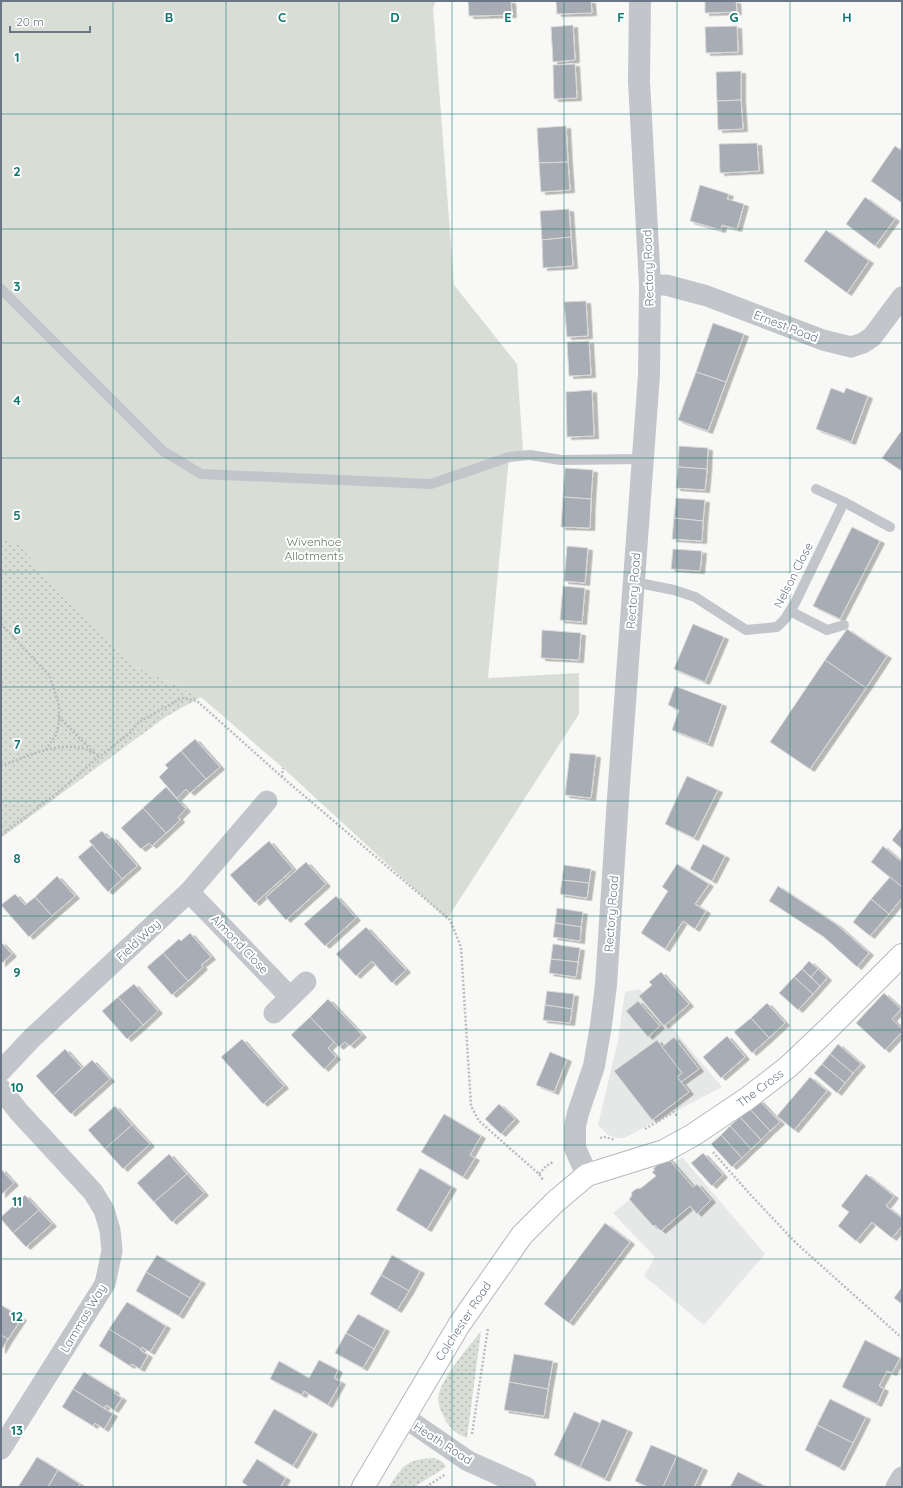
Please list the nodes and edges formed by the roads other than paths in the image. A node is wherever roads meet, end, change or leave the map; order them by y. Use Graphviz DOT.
graph roads {
  1 [pos="640,1"];
  2 [pos="650,285"];
  3 [pos="1,289"];
  4 [pos="902,297"];
  5 [pos="642,459"];
  6 [pos="816,489"];
  7 [pos="844,502"];
  8 [pos="890,527"];
  9 [pos="634,582"];
  10 [pos="790,611"];
  11 [pos="844,625"];
  12 [pos="267,801"];
  13 [pos="189,892"];
  14 [pos="902,955"];
  15 [pos="306,982"];
  16 [pos="290,997"];
  17 [pos="274,1012"];
  18 [pos="1,1071"];
  19 [pos="1,1090"];
  20 [pos="587,1175"];
  21 [pos="404,1417"];
  22 [pos="1,1449"];
  23 [pos="902,1478"];
  24 [pos="363,1487"];
  25 [pos="526,1487"];
  26 [pos="896,1487"];
  1 -- 2 [label="street, Rectory Road"];
  2 -- 4 [label="street, Ernest Road"];
  2 -- 5 [label="street, Rectory Road"];
  3 -- 5 [label="lane"];
  5 -- 9 [label="street, Rectory Road"];
  6 -- 7 [label="lane"];
  7 -- 8 [label="lane"];
  7 -- 10 [label="lane, Nelson Close"];
  9 -- 10 [label="lane, Nelson Close"];
  9 -- 20 [label="street, Rectory Road"];
  10 -- 11 [label="lane"];
  12 -- 13 [label="street, Field Way"];
  13 -- 16 [label="street, Almond Close"];
  13 -- 18 [label="street, Field Way"];
  14 -- 20 [label="main road, The Cross"];
  15 -- 16 [label="street"];
  16 -- 17 [label="street"];
  19 -- 22 [label="street, Lammas Way"];
  20 -- 21 [label="main road, Colchester Road"];
  21 -- 24 [label="main road, Colchester Road"];
  21 -- 25 [label="street, Heath Road"];
  23 -- 26 [label="street"];
}
